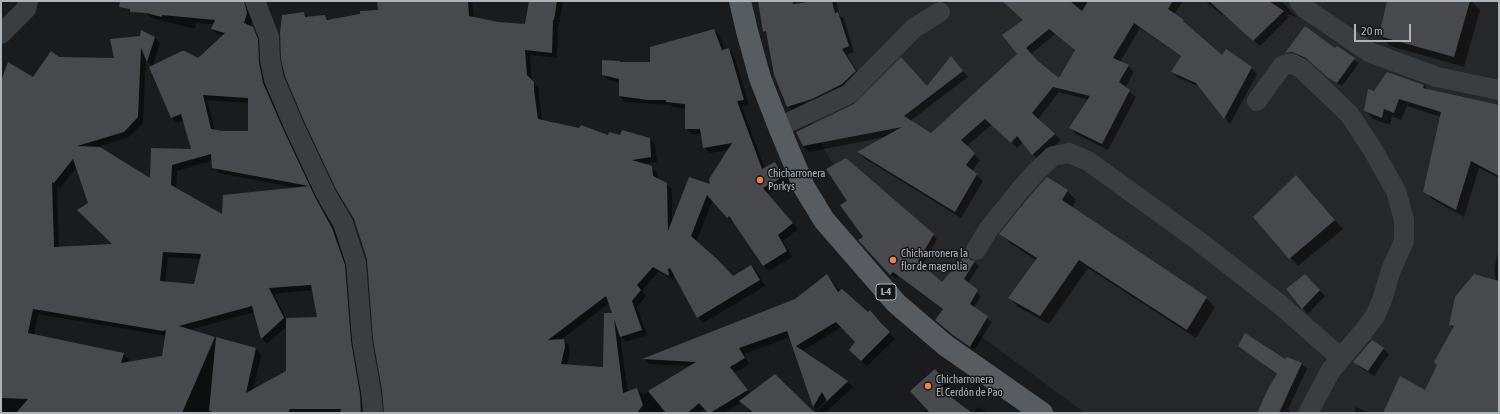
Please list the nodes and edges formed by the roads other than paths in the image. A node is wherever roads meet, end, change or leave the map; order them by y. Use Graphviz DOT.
graph roads {
  1 [pos="28,1"];
  2 [pos="254,1"];
  3 [pos="740,1"];
  4 [pos="1299,1"];
  5 [pos="940,12"];
  6 [pos="1,34"];
  7 [pos="1499,90"];
  8 [pos="1257,101"];
  9 [pos="779,127"];
  10 [pos="976,250"];
  11 [pos="1341,358"];
  12 [pos="373,413"];
  13 [pos="1042,413"];
  14 [pos="1308,413"];
  1 -- 6 [label="street"];
  2 -- 12 [label="street"];
  3 -- 9 [label="main road, L-4"];
  4 -- 7 [label="street"];
  5 -- 9 [label="street"];
  8 -- 11 [label="street"];
  9 -- 13 [label="main road, L-4"];
  10 -- 11 [label="street"];
  11 -- 14 [label="street"];
}
